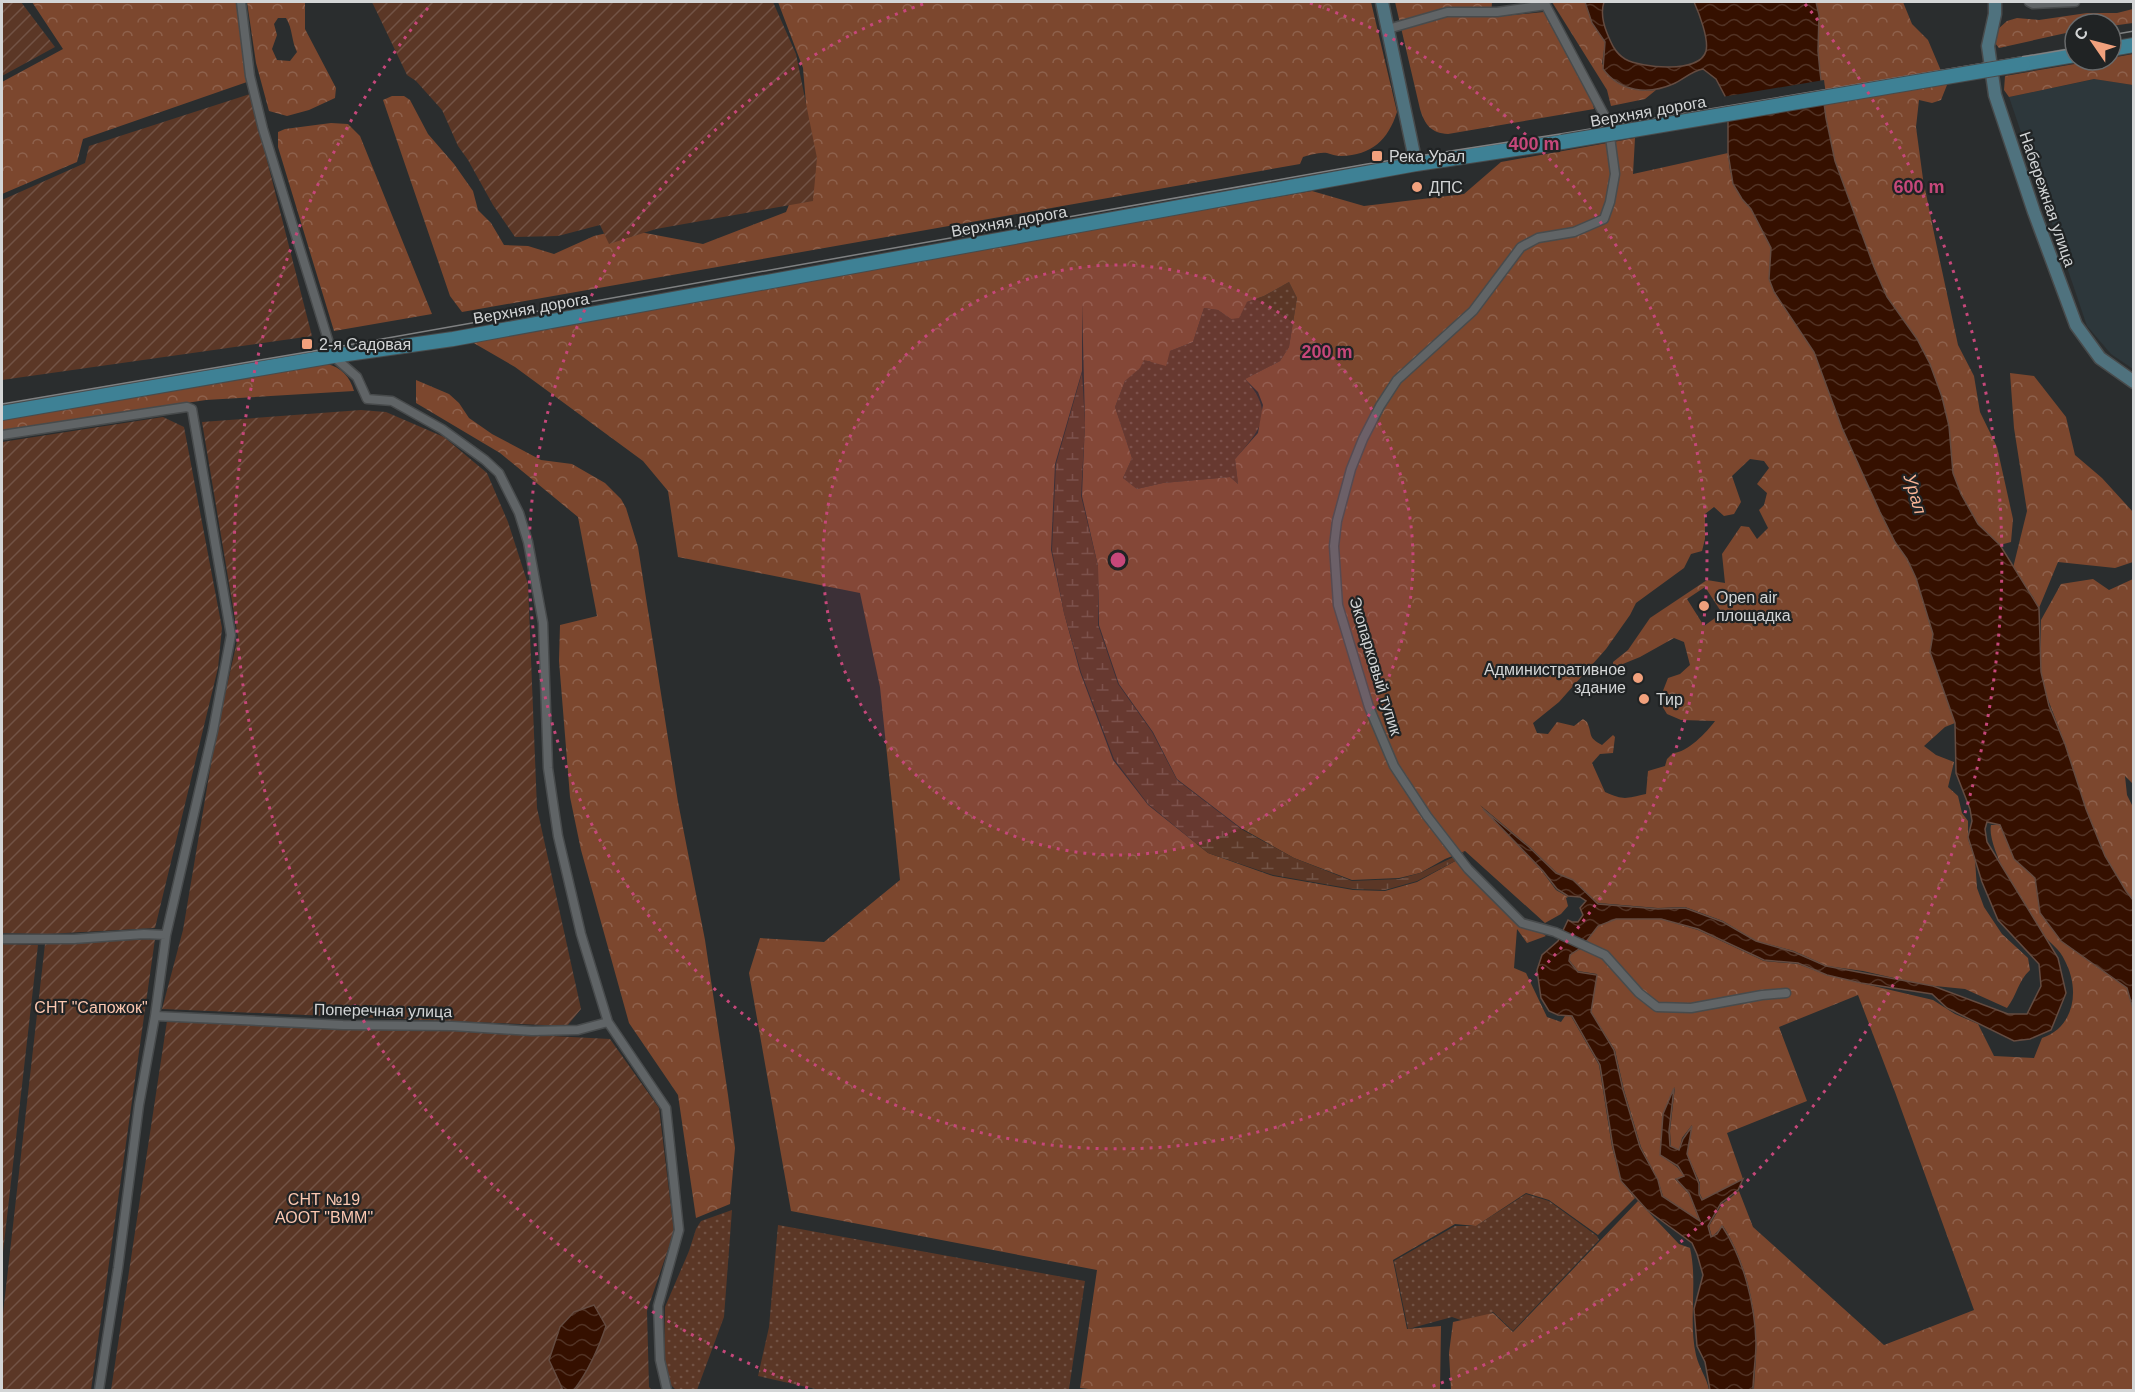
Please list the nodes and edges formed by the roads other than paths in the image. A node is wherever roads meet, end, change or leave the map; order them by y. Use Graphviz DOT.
graph roads {
  1 [pos="241,2"];
  2 [pos="1382,2"];
  3 [pos="1995,2"];
  4 [pos="2029,2"];
  5 [pos="2075,2"];
  6 [pos="1545,4"];
  7 [pos="1388,29"];
  8 [pos="2063,57"];
  9 [pos="1416,164"];
  10 [pos="333,356"];
  11 [pos="2133,382"];
  12 [pos="2,413"];
  13 [pos="2,435"];
  14 [pos="166,935"];
  15 [pos="2,939"];
  16 [pos="1786,993"];
  17 [pos="155,1016"];
  18 [pos="608,1022"];
  19 [pos="99,1390"];
  20 [pos="667,1390"];
  1 -- 10 [label="street"];
  2 -- 7 [label="main road"];
  3 -- 11 [label="main road, Набережная улица"];
  4 -- 5 [label="street"];
  6 -- 7 [label="street"];
  6 -- 16 [label="street, Экопарковый тупик"];
  7 -- 9 [label="main road"];
  8 -- 9 [label="main road, Верхняя дорога, bridge"];
  9 -- 10 [label="main road, Верхняя дорога"];
  10 -- 12 [label="main road, Верхняя дорога"];
  10 -- 18 [label="street"];
  13 -- 14 [label="street"];
  14 -- 15 [label="street"];
  14 -- 17 [label="street"];
  17 -- 18 [label="street, Поперечная улица"];
  17 -- 19 [label="street"];
  18 -- 20 [label="street"];
}
